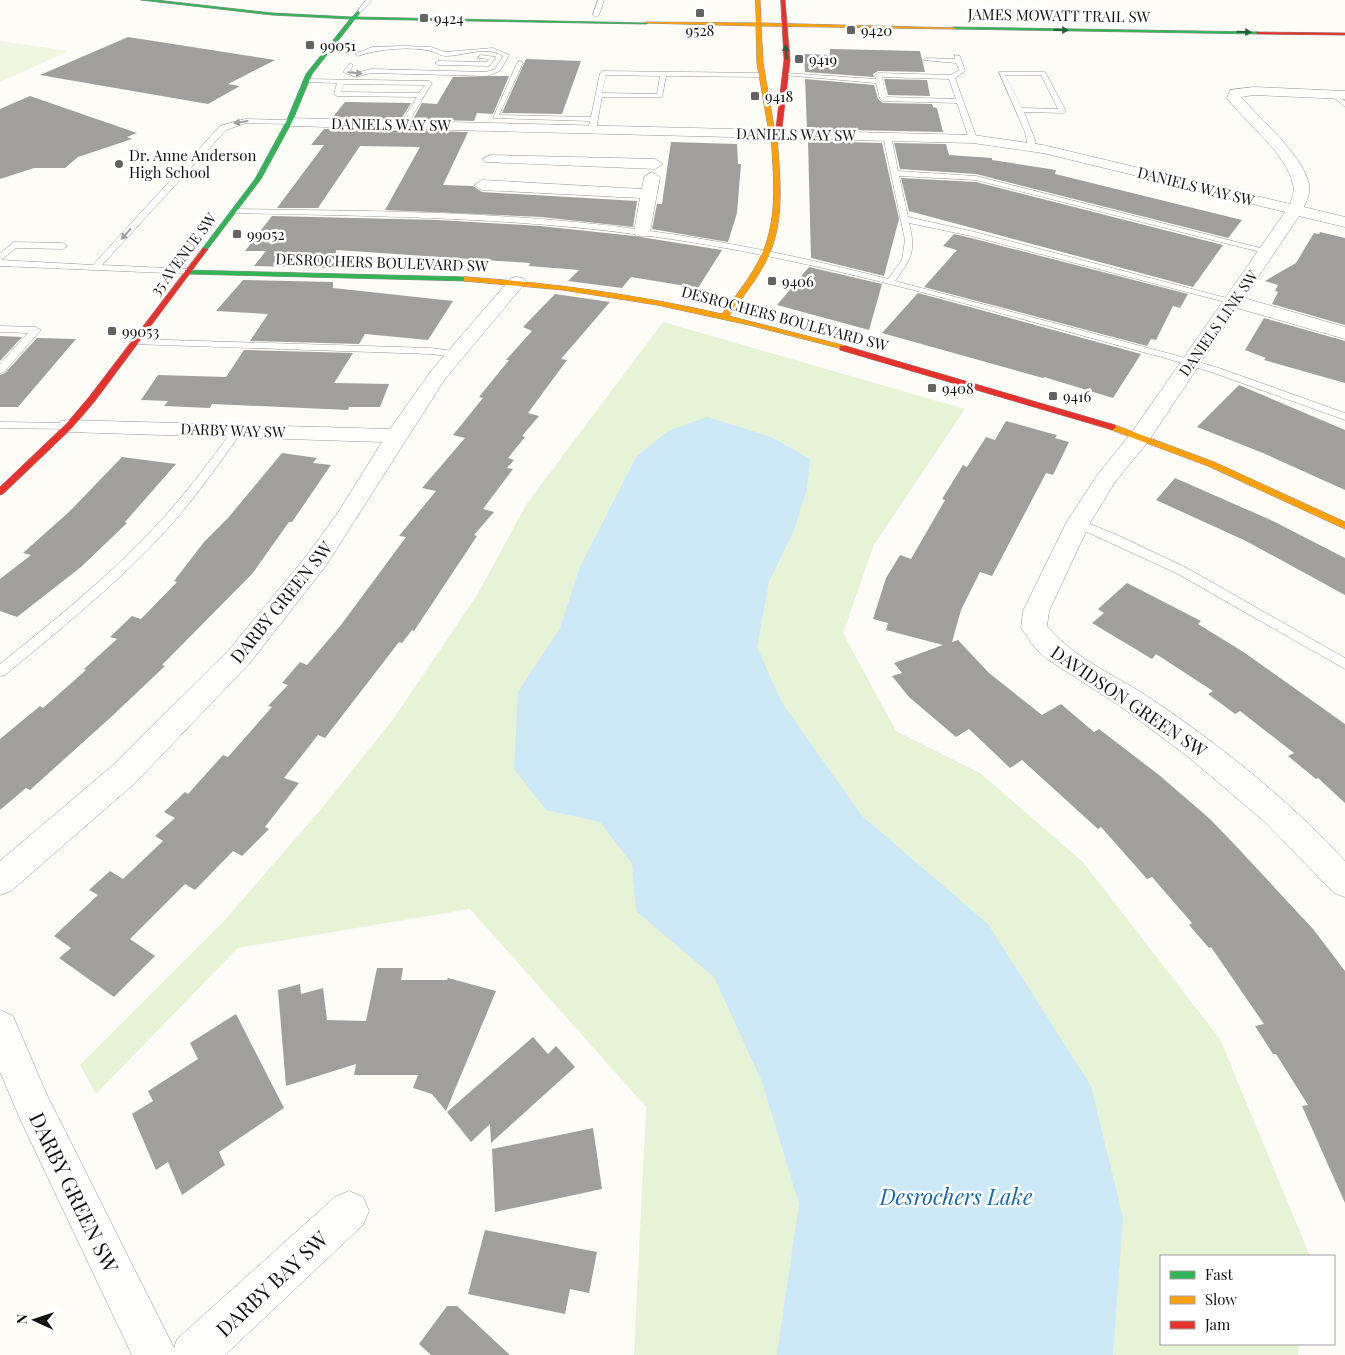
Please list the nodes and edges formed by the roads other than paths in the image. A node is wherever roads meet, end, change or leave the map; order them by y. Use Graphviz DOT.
graph roads {
  1 [pos="143,0"];
  2 [pos="200,0"];
  3 [pos="369,0"];
  4 [pos="601,0"];
  5 [pos="758,0"];
  6 [pos="783,0"];
  7 [pos="356,15"];
  8 [pos="596,15"];
  9 [pos="1227,20"];
  10 [pos="758,22"];
  11 [pos="784,22"];
  12 [pos="1301,22"];
  13 [pos="1345,23"];
  14 [pos="1345,33"];
  15 [pos="388,49"];
  16 [pos="358,54"];
  17 [pos="442,55"];
  18 [pos="388,56"];
  19 [pos="427,57"];
  20 [pos="926,60"];
  21 [pos="438,63"];
  22 [pos="520,63"];
  23 [pos="350,65"];
  24 [pos="434,72"];
  25 [pos="663,74"];
  26 [pos="762,74"];
  27 [pos="786,75"];
  28 [pos="952,76"];
  29 [pos="879,80"];
  30 [pos="305,81"];
  31 [pos="340,82"];
  32 [pos="429,83"];
  33 [pos="358,88"];
  34 [pos="380,88"];
  35 [pos="400,89"];
  36 [pos="422,95"];
  37 [pos="599,95"];
  38 [pos="1340,95"];
  39 [pos="960,101"];
  40 [pos="1345,105"];
  41 [pos="1018,110"];
  42 [pos="289,122"];
  43 [pos="594,124"];
  44 [pos="403,125"];
  45 [pos="661,131"];
  46 [pos="774,133"];
  47 [pos="887,136"];
  48 [pos="973,139"];
  49 [pos="1032,147"];
  50 [pos="490,159"];
  51 [pos="534,160"];
  52 [pos="589,162"];
  53 [pos="655,164"];
  54 [pos="895,173"];
  55 [pos="482,185"];
  56 [pos="524,187"];
  57 [pos="585,191"];
  58 [pos="649,194"];
  59 [pos="1295,210"];
  60 [pos="234,211"];
  61 [pos="904,219"];
  62 [pos="1345,222"];
  63 [pos="642,232"];
  64 [pos="63,246"];
  65 [pos="1268,251"];
  66 [pos="767,253"];
  67 [pos="0,258"];
  68 [pos="0,263"];
  69 [pos="97,266"];
  70 [pos="188,272"];
  71 [pos="517,282"];
  72 [pos="890,282"];
  73 [pos="1233,301"];
  74 [pos="725,316"];
  75 [pos="0,329"];
  76 [pos="1345,333"];
  77 [pos="135,342"];
  78 [pos="454,354"];
  79 [pos="1191,363"];
  80 [pos="0,370"];
  81 [pos="1345,418"];
  82 [pos="0,425"];
  83 [pos="69,426"];
  84 [pos="238,430"];
  85 [pos="397,436"];
  86 [pos="1140,436"];
  87 [pos="0,492"];
  88 [pos="1078,523"];
  89 [pos="1345,526"];
  90 [pos="1345,664"];
  91 [pos="0,671"];
  92 [pos="0,881"];
  93 [pos="1345,883"];
  94 [pos="0,1028"];
  95 [pos="349,1211"];
  96 [pos="155,1355"];
  97 [pos="193,1355"];
  1 -- 7 [label="street, JAMES MOWATT TRAIL SW"];
  2 -- 7 [label="street, JAMES MOWATT TRAIL SW"];
  3 -- 7 [label="lane"];
  4 -- 8 [label="lane"];
  5 -- 10 [label="street"];
  6 -- 11 [label="street"];
  7 -- 8 [label="street, JAMES MOWATT TRAIL SW"];
  7 -- 10 [label="street, JAMES MOWATT TRAIL SW"];
  7 -- 30 [label="street, 35 AVENUE SW"];
  8 -- 10 [label="street, JAMES MOWATT TRAIL SW"];
  9 -- 11 [label="street, JAMES MOWATT TRAIL SW"];
  10 -- 11 [label="street, JAMES MOWATT TRAIL SW"];
  10 -- 26 [label="street"];
  11 -- 14 [label="street, JAMES MOWATT TRAIL SW, one-way"];
  27 -- 11 [label="street, one-way"];
  12 -- 13 [label="street"];
  15 -- 16 [label="lane"];
  15 -- 17 [label="lane"];
  15 -- 18 [label="lane"];
  17 -- 19 [label="lane"];
  17 -- 21 [label="lane"];
  17 -- 21 [label="lane"];
  17 -- 24 [label="lane"];
  20 -- 28 [label="lane"];
  21 -- 24 [label="lane"];
  22 -- 43 [label="lane"];
  23 -- 24 [label="lane, one-way"];
  24 -- 32 [label="lane"];
  25 -- 26 [label="lane"];
  25 -- 37 [label="lane"];
  25 -- 37 [label="lane"];
  26 -- 46 [label="street"];
  27 -- 29 [label="lane"];
  27 -- 46 [label="street"];
  28 -- 29 [label="lane"];
  28 -- 39 [label="lane"];
  29 -- 39 [label="lane"];
  30 -- 31 [label="lane"];
  30 -- 42 [label="street, 35 AVENUE SW"];
  31 -- 33 [label="lane"];
  31 -- 33 [label="lane"];
  32 -- 35 [label="lane"];
  32 -- 36 [label="lane"];
  33 -- 34 [label="lane"];
  33 -- 34 [label="lane"];
  34 -- 35 [label="lane"];
  34 -- 35 [label="lane"];
  35 -- 36 [label="lane"];
  36 -- 44 [label="lane"];
  37 -- 43 [label="lane"];
  38 -- 40 [label="lane"];
  38 -- 59 [label="street"];
  39 -- 48 [label="lane"];
  41 -- 41 [label="lane"];
  41 -- 49 [label="lane"];
  42 -- 44 [label="street, DANIELS WAY SW"];
  42 -- 60 [label="street, 35 AVENUE SW"];
  42 -- 69 [label="lane, one-way"];
  43 -- 44 [label="street, DANIELS WAY SW"];
  43 -- 45 [label="street, DANIELS WAY SW"];
  43 -- 52 [label="street"];
  45 -- 46 [label="street, DANIELS WAY SW"];
  45 -- 53 [label="street"];
  46 -- 47 [label="street, DANIELS WAY SW"];
  46 -- 66 [label="street"];
  47 -- 48 [label="street, DANIELS WAY SW"];
  47 -- 54 [label="lane"];
  48 -- 49 [label="street, DANIELS WAY SW"];
  49 -- 59 [label="street, DANIELS WAY SW"];
  50 -- 51 [label="street"];
  51 -- 52 [label="street"];
  51 -- 56 [label="street"];
  52 -- 53 [label="street"];
  52 -- 57 [label="street"];
  53 -- 58 [label="street"];
  54 -- 61 [label="lane"];
  54 -- 65 [label="lane"];
  55 -- 56 [label="street"];
  56 -- 57 [label="street"];
  57 -- 58 [label="street"];
  58 -- 63 [label="street"];
  59 -- 62 [label="street, DANIELS WAY SW"];
  59 -- 65 [label="street, DANIELS LINK SW"];
  60 -- 63 [label="lane"];
  60 -- 70 [label="street, 35 AVENUE SW"];
  61 -- 72 [label="lane"];
  61 -- 73 [label="lane"];
  63 -- 66 [label="lane"];
  64 -- 67 [label="lane"];
  65 -- 73 [label="street, DANIELS LINK SW"];
  66 -- 72 [label="lane"];
  66 -- 74 [label="street"];
  68 -- 69 [label="lane"];
  69 -- 70 [label="lane"];
  70 -- 71 [label="street, DESROCHERS BOULEVARD SW"];
  70 -- 77 [label="street, 35 AVENUE SW"];
  71 -- 74 [label="street, DESROCHERS BOULEVARD SW"];
  71 -- 78 [label="street, DARBY GREEN SW"];
  72 -- 79 [label="lane"];
  73 -- 76 [label="street"];
  73 -- 79 [label="street, DANIELS LINK SW"];
  74 -- 86 [label="street, DESROCHERS BOULEVARD SW"];
  75 -- 80 [label="lane"];
  77 -- 78 [label="lane"];
  77 -- 83 [label="street, 35 AVENUE SW"];
  78 -- 85 [label="street, DARBY GREEN SW"];
  79 -- 81 [label="lane"];
  79 -- 86 [label="street, DANIELS LINK SW"];
  82 -- 83 [label="lane"];
  83 -- 84 [label="street, DARBY WAY SW"];
  83 -- 87 [label="street, 35 AVENUE SW"];
  84 -- 85 [label="street, DARBY WAY SW"];
  84 -- 91 [label="lane"];
  85 -- 92 [label="street, DARBY GREEN SW"];
  86 -- 88 [label="street, DAVIDSON GREEN SW"];
  86 -- 89 [label="street, DESROCHERS BOULEVARD SW"];
  88 -- 90 [label="lane"];
  88 -- 93 [label="street, DAVIDSON GREEN SW"];
  94 -- 96 [label="street, DARBY GREEN SW"];
  95 -- 97 [label="street, DARBY BAY SW"];
}
